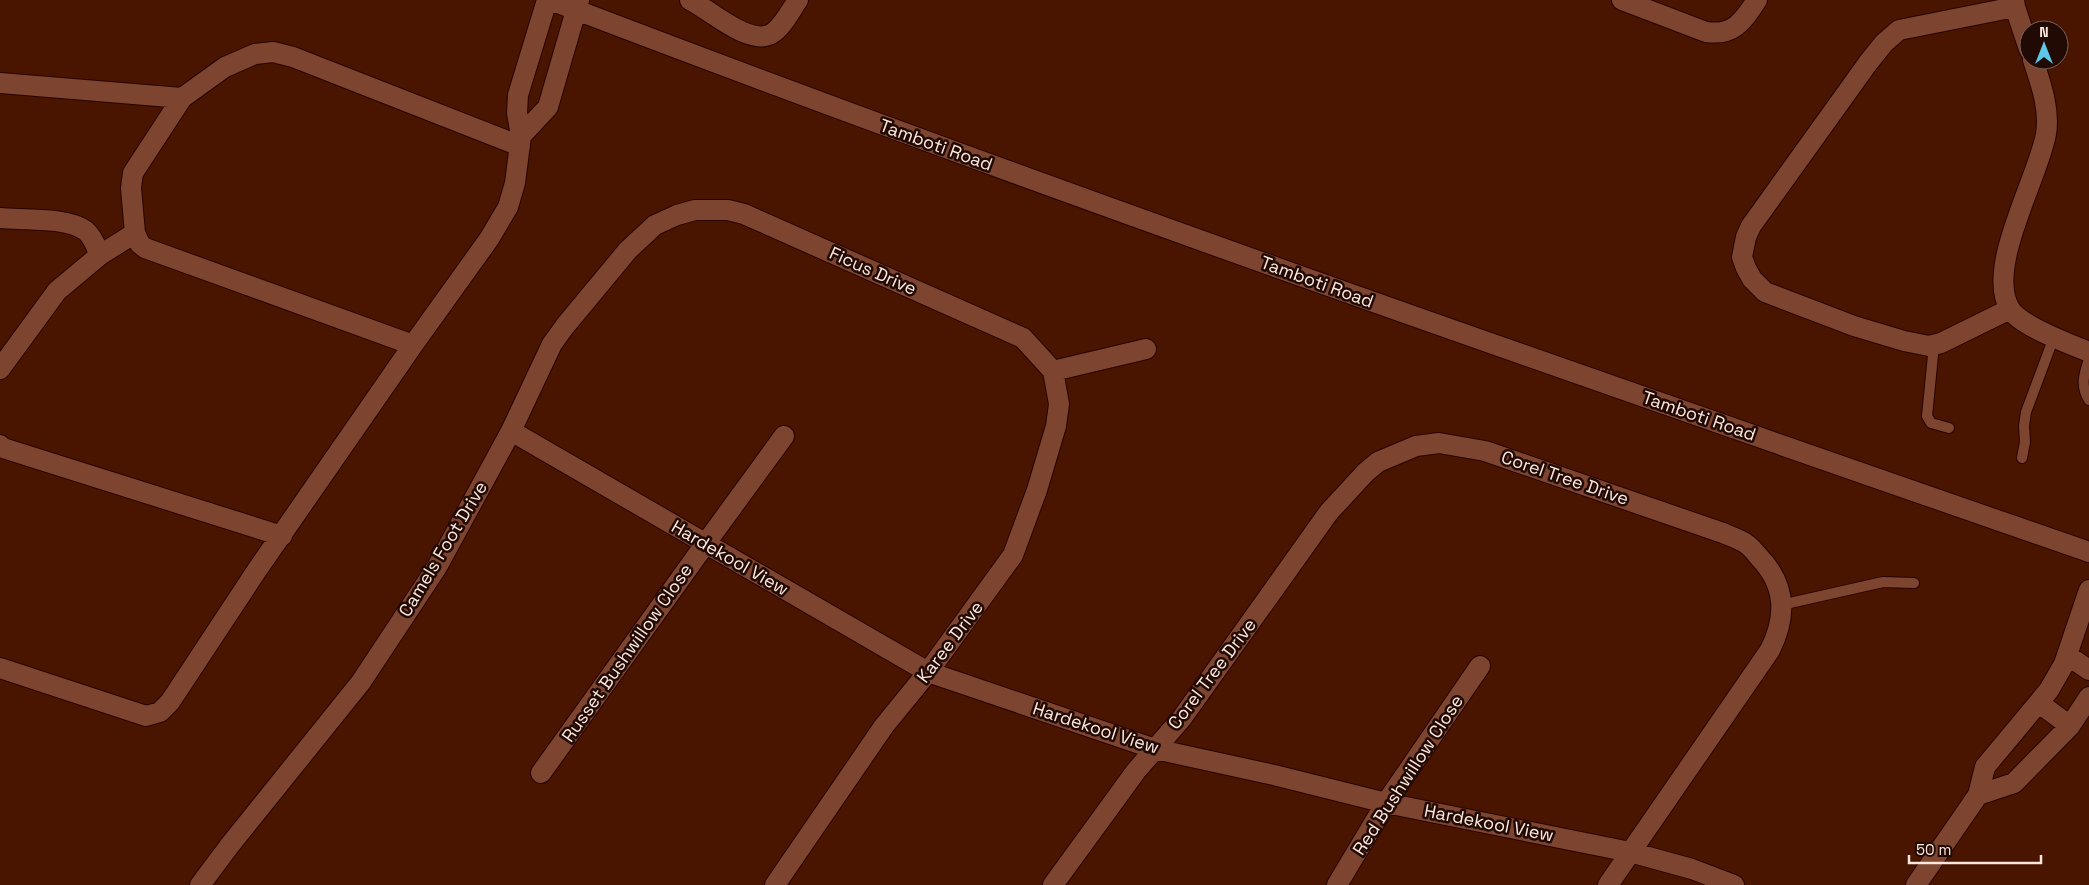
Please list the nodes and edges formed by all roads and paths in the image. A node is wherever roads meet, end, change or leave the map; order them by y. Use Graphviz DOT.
graph roads {
  1 [pos="548,0"];
  2 [pos="690,0"];
  3 [pos="798,0"];
  4 [pos="1622,0"];
  5 [pos="1757,0"];
  6 [pos="2014,3"];
  7 [pos="577,5"];
  8 [pos="2020,20"];
  9 [pos="2036,70"];
  10 [pos="0,83"];
  11 [pos="182,98"];
  12 [pos="521,141"];
  13 [pos="677,215"];
  14 [pos="0,218"];
  15 [pos="135,233"];
  16 [pos="100,255"];
  17 [pos="2010,309"];
  18 [pos="2054,337"];
  19 [pos="413,345"];
  20 [pos="1934,346"];
  21 [pos="1146,349"];
  22 [pos="2089,352"];
  23 [pos="2089,359"];
  24 [pos="0,369"];
  25 [pos="1053,371"];
  26 [pos="2089,400"];
  27 [pos="1949,428"];
  28 [pos="511,431"];
  29 [pos="784,436"];
  30 [pos="0,446"];
  31 [pos="2022,458"];
  32 [pos="282,536"];
  33 [pos="706,543"];
  34 [pos="2089,552"];
  35 [pos="1914,583"];
  36 [pos="2089,590"];
  37 [pos="1781,605"];
  38 [pos="2067,655"];
  39 [pos="1480,666"];
  40 [pos="0,668"];
  41 [pos="2089,670"];
  42 [pos="928,672"];
  43 [pos="2089,697"];
  44 [pos="2038,703"];
  45 [pos="2070,726"];
  46 [pos="1155,749"];
  47 [pos="541,773"];
  48 [pos="1978,795"];
  49 [pos="1386,803"];
  50 [pos="1630,852"];
  51 [pos="200,885"];
  52 [pos="775,885"];
  53 [pos="1053,885"];
  54 [pos="1337,885"];
  55 [pos="1608,885"];
  56 [pos="1734,885"];
  57 [pos="1916,885"];
  1 -- 7 [label="street, Tamboti Road"];
  1 -- 12 [label="street"];
  2 -- 3 [label="street"];
  4 -- 5 [label="street"];
  6 -- 8 [label="street"];
  6 -- 20 [label="street"];
  7 -- 12 [label="street"];
  7 -- 34 [label="street, Tamboti Road"];
  9 -- 17 [label="street"];
  10 -- 11 [label="street"];
  11 -- 12 [label="street"];
  11 -- 15 [label="street"];
  12 -- 19 [label="street"];
  13 -- 25 [label="street, Ficus Drive"];
  13 -- 28 [label="street, Camels Foot Drive"];
  14 -- 16 [label="street"];
  15 -- 16 [label="street"];
  15 -- 19 [label="street"];
  16 -- 24 [label="street"];
  17 -- 18 [label="street"];
  17 -- 20 [label="street"];
  18 -- 22 [label="street"];
  18 -- 31 [label="lane"];
  19 -- 32 [label="street"];
  20 -- 27 [label="lane"];
  21 -- 25 [label="street"];
  23 -- 26 [label="lane"];
  25 -- 42 [label="street, Karee Drive"];
  28 -- 33 [label="street, Hardekool View"];
  28 -- 51 [label="street, Camels Foot Drive"];
  29 -- 33 [label="street, Russet Bushwillow Close"];
  30 -- 32 [label="street"];
  32 -- 40 [label="street"];
  33 -- 42 [label="street, Hardekool View"];
  33 -- 47 [label="street, Russet Bushwillow Close"];
  35 -- 37 [label="lane"];
  36 -- 38 [label="street"];
  37 -- 46 [label="street, Corel Tree Drive"];
  37 -- 50 [label="street, Corel Tree Drive"];
  38 -- 41 [label="street"];
  38 -- 44 [label="street"];
  39 -- 49 [label="street, Red Bushwillow Close"];
  42 -- 46 [label="street, Hardekool View"];
  42 -- 52 [label="street, Karee Drive"];
  43 -- 45 [label="street"];
  44 -- 45 [label="street"];
  44 -- 48 [label="street"];
  45 -- 48 [label="street"];
  46 -- 49 [label="street, Hardekool View"];
  46 -- 53 [label="street, Corel Tree Drive"];
  48 -- 57 [label="street"];
  49 -- 50 [label="street, Hardekool View"];
  49 -- 54 [label="street, Red Bushwillow Close"];
  50 -- 55 [label="street, Corel Tree Drive"];
  50 -- 56 [label="street, Hardekool View"];
}
